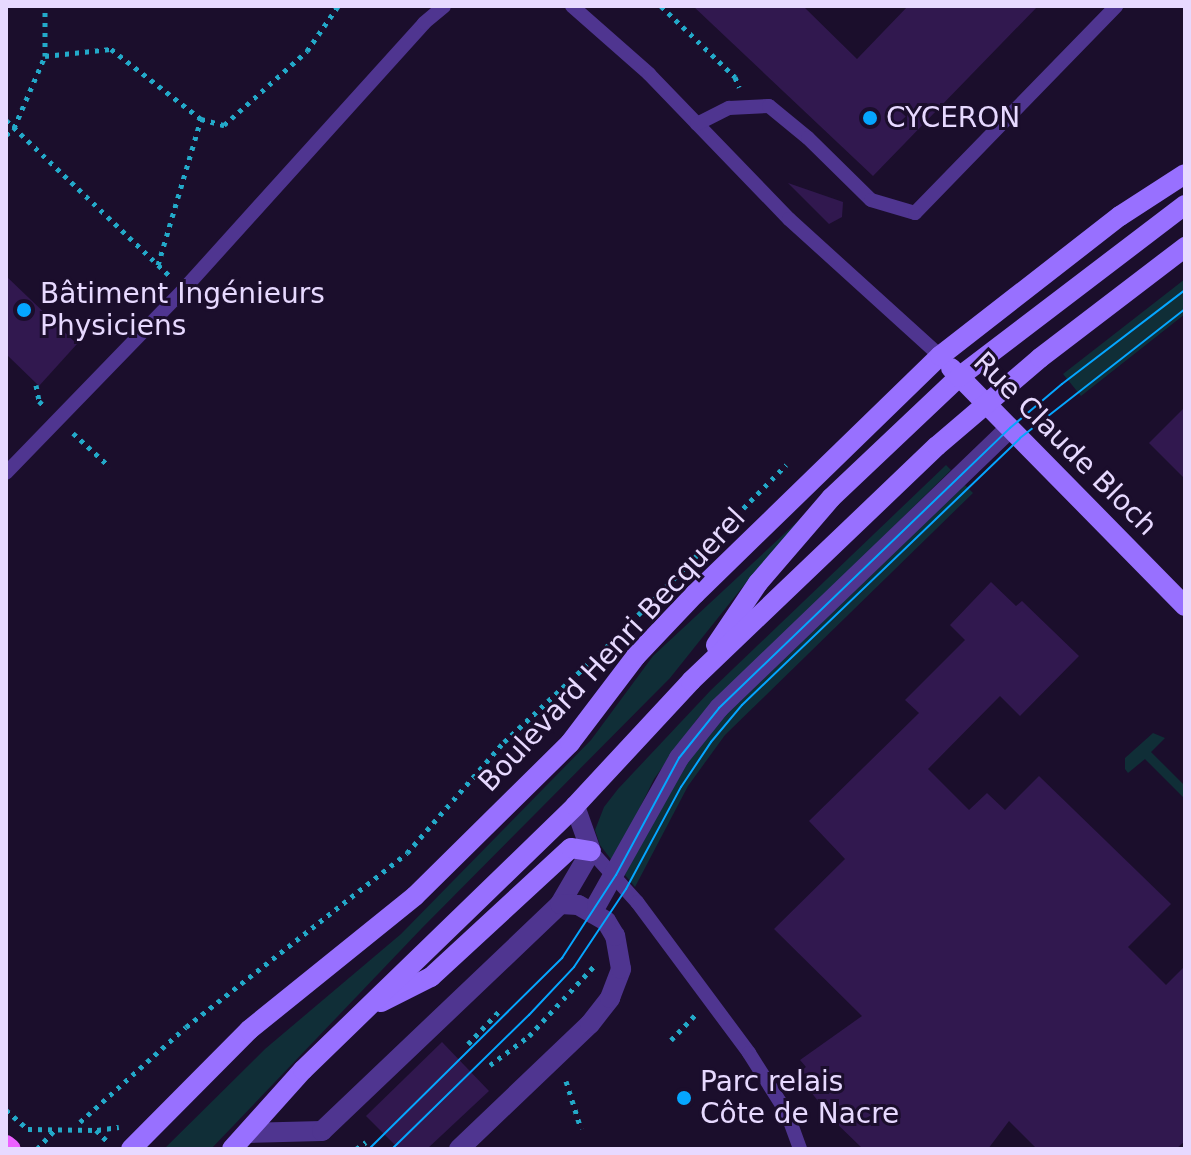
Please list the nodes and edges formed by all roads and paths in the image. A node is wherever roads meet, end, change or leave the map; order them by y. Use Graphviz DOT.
graph roads {
  1 [pos="45,6"];
  2 [pos="338,6"];
  3 [pos="444,6"];
  4 [pos="572,6"];
  5 [pos="661,6"];
  6 [pos="1116,6"];
  7 [pos="45,56"];
  8 [pos="746,107"];
  9 [pos="201,119"];
  10 [pos="6,120"];
  11 [pos="697,124"];
  12 [pos="14,128"];
  13 [pos="6,135"];
  14 [pos="1185,174"];
  15 [pos="1185,205"];
  16 [pos="1185,247"];
  17 [pos="158,265"];
  18 [pos="184,289"];
  19 [pos="940,356"];
  20 [pos="959,377"];
  21 [pos="986,404"];
  22 [pos="1010,428"];
  23 [pos="786,465"];
  24 [pos="6,473"];
  25 [pos="1185,606"];
  26 [pos="633,624"];
  27 [pos="624,631"];
  28 [pos="691,681"];
  29 [pos="575,806"];
  30 [pos="591,851"];
  31 [pos="616,875"];
  32 [pos="560,904"];
  33 [pos="592,913"];
  34 [pos="603,955"];
  35 [pos="705,1004"];
  36 [pos="502,1008"];
  37 [pos="363,1010"];
  38 [pos="528,1035"];
  39 [pos="671,1040"];
  40 [pos="536,1043"];
  41 [pos="468,1044"];
  42 [pos="490,1065"];
  43 [pos="564,1077"];
  44 [pos="6,1110"];
  45 [pos="80,1122"];
  46 [pos="581,1129"];
  47 [pos="56,1130"];
  48 [pos="247,1133"];
  49 [pos="107,1141"];
  50 [pos="366,1142"];
  51 [pos="6,1145"];
  52 [pos="11,1149"];
  53 [pos="37,1149"];
  54 [pos="131,1149"];
  55 [pos="232,1149"];
  56 [pos="356,1149"];
  57 [pos="459,1149"];
  58 [pos="800,1149"];
  1 -- 7 [label="path"];
  2 -- 9 [label="path"];
  3 -- 18 [label="lane"];
  4 -- 11 [label="lane"];
  5 -- 8 [label="path"];
  6 -- 8 [label="lane"];
  7 -- 9 [label="path"];
  7 -- 12 [label="path"];
  8 -- 11 [label="lane"];
  9 -- 17 [label="path"];
  10 -- 12 [label="path"];
  11 -- 19 [label="lane"];
  12 -- 13 [label="path"];
  12 -- 17 [label="path"];
  14 -- 19 [label="main road, Boulevard Henri Becquerel"];
  15 -- 20 [label="main road"];
  16 -- 21 [label="main road"];
  17 -- 18 [label="path"];
  18 -- 24 [label="lane"];
  19 -- 20 [label="main road, Rue Claude Bloch"];
  19 -- 54 [label="main road, Boulevard Henri Becquerel"];
  20 -- 21 [label="main road, Rue Claude Bloch"];
  20 -- 28 [label="main road"];
  21 -- 22 [label="main road, Rue Claude Bloch"];
  21 -- 28 [label="main road"];
  22 -- 25 [label="main road, Rue Claude Bloch"];
  22 -- 31 [label="street"];
  23 -- 26 [label="path"];
  27 -- 45 [label="path"];
  28 -- 29 [label="main road"];
  29 -- 30 [label="street"];
  29 -- 37 [label="main road"];
  30 -- 31 [label="lane"];
  30 -- 32 [label="street"];
  30 -- 37 [label="main road"];
  31 -- 33 [label="street"];
  31 -- 58 [label="lane"];
  32 -- 33 [label="street"];
  32 -- 48 [label="street"];
  33 -- 57 [label="street"];
  34 -- 38 [label="path"];
  35 -- 39 [label="path"];
  36 -- 41 [label="path"];
  37 -- 48 [label="main road"];
  38 -- 40 [label="path"];
  38 -- 42 [label="path"];
  43 -- 46 [label="path"];
  44 -- 47 [label="path"];
  47 -- 49 [label="path"];
  47 -- 53 [label="path"];
  48 -- 55 [label="main road"];
  50 -- 56 [label="path"];
  51 -- 52 [label="main road"];
}
